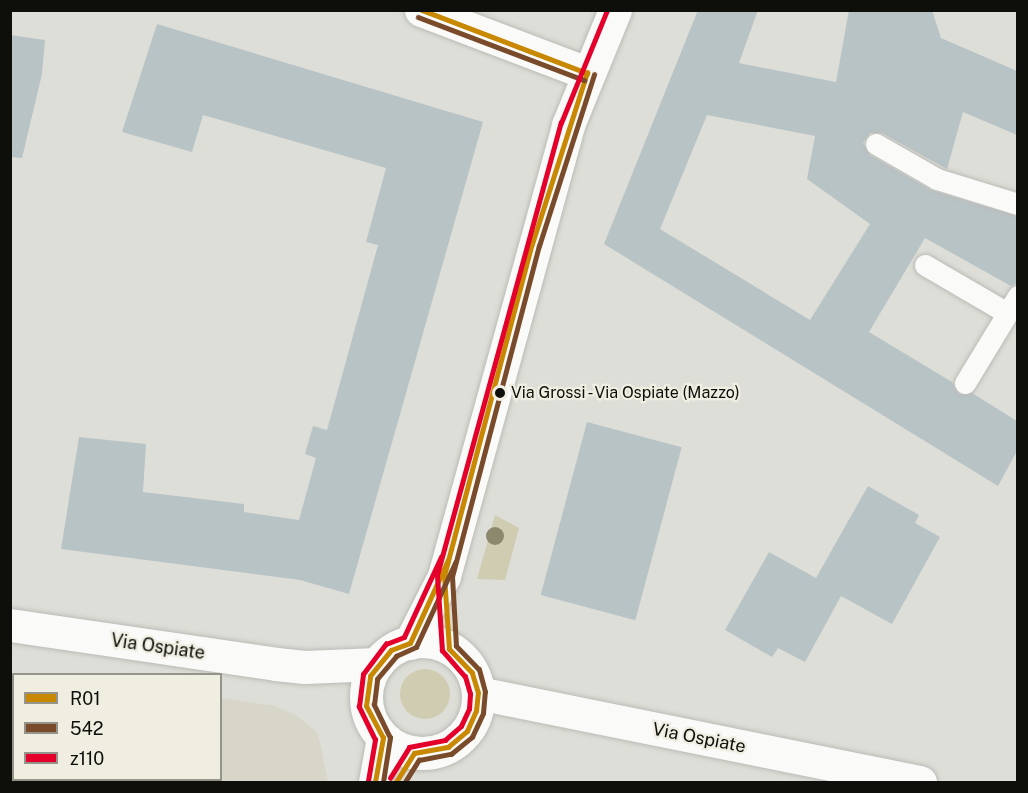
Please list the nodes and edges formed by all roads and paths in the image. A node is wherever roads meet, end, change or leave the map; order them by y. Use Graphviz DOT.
graph roads {
  1 [pos="421,10"];
  2 [pos="615,10"];
  3 [pos="587,73"];
  4 [pos="876,144"];
  5 [pos="1017,204"];
  6 [pos="925,265"];
  7 [pos="1012,305"];
  8 [pos="965,383"];
  9 [pos="444,576"];
  10 [pos="10,626"];
  11 [pos="410,643"];
  12 [pos="449,649"];
  13 [pos="371,677"];
  14 [pos="478,693"];
  15 [pos="383,738"];
  16 [pos="414,753"];
  17 [pos="375,783"];
  18 [pos="396,783"];
  19 [pos="920,783"];
  1 -- 3 [label="street"];
  2 -- 3 [label="street"];
  3 -- 9 [label="street"];
  4 -- 5 [label="lane"];
  6 -- 7 [label="lane"];
  7 -- 8 [label="lane"];
  9 -- 11 [label="street"];
  9 -- 12 [label="street"];
  10 -- 13 [label="street, Via Ospiate"];
  11 -- 12 [label="street"];
  11 -- 13 [label="street"];
  12 -- 14 [label="street"];
  13 -- 15 [label="street"];
  14 -- 16 [label="street"];
  14 -- 19 [label="street, Via Ospiate"];
  15 -- 16 [label="street"];
  15 -- 17 [label="street"];
  16 -- 18 [label="street"];
}
